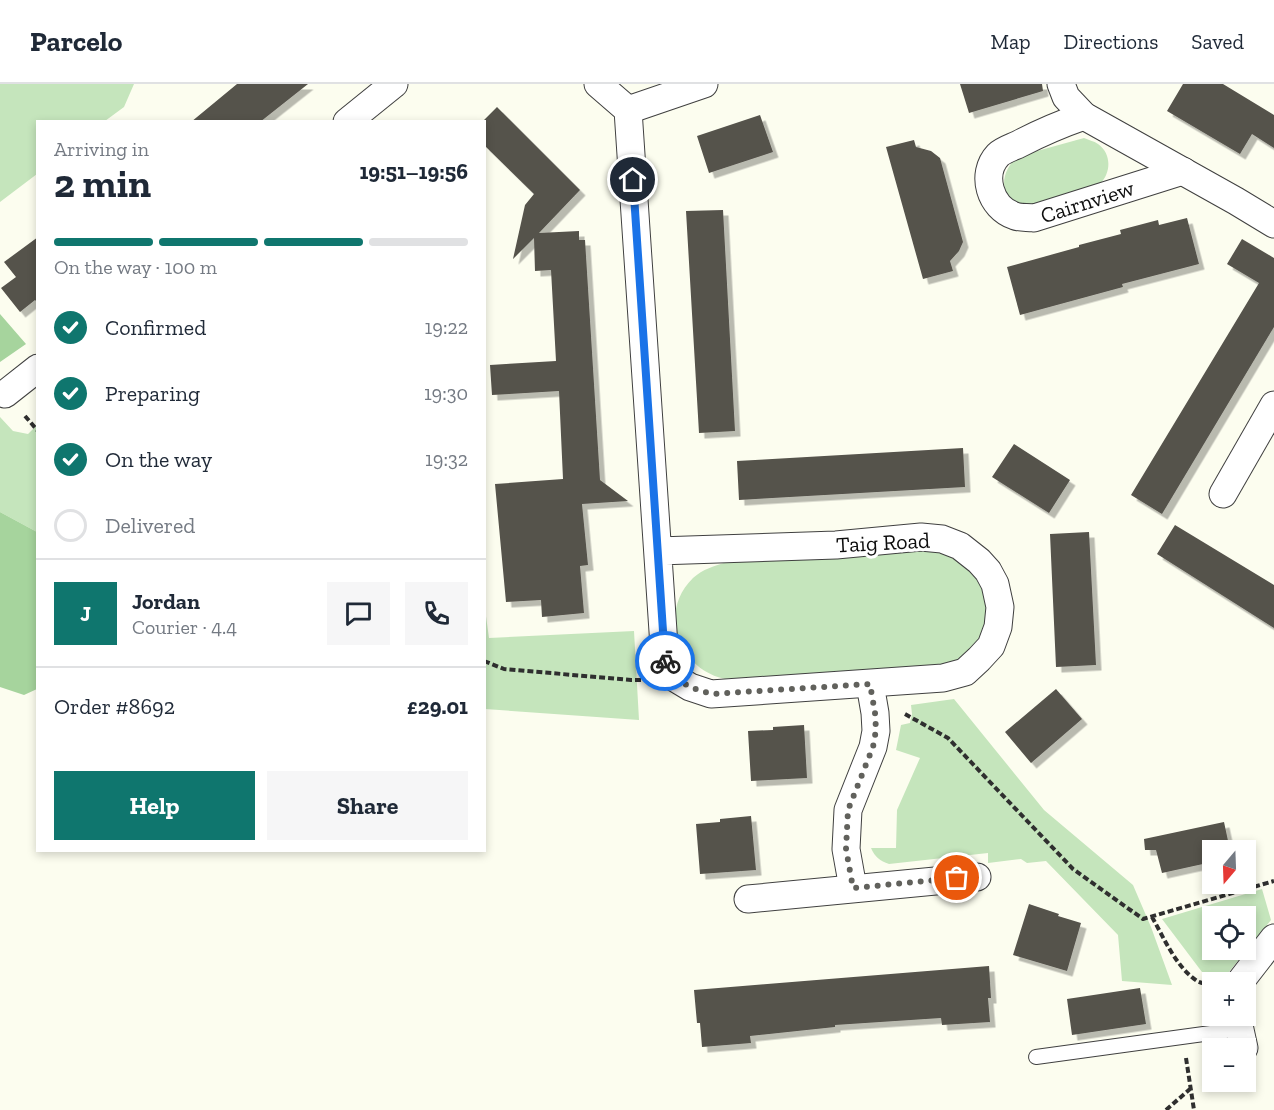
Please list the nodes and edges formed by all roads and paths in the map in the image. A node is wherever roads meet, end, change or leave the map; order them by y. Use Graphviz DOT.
graph roads {
  1 [pos="394,84"];
  2 [pos="598,84"];
  3 [pos="704,84"];
  4 [pos="1061,84"];
  5 [pos="628,111"];
  6 [pos="1084,117"];
  7 [pos="349,120"];
  8 [pos="1183,171"];
  9 [pos="1274,224"];
  10 [pos="36,370"];
  11 [pos="5,394"];
  12 [pos="1274,405"];
  13 [pos="1223,494"];
  14 [pos="658,551"];
  15 [pos="486,662"];
  16 [pos="675,678"];
  17 [pos="870,684"];
  18 [pos="875,713"];
  19 [pos="977,877"];
  20 [pos="1274,881"];
  21 [pos="853,888"];
  22 [pos="748,899"];
  23 [pos="1152,916"];
  24 [pos="1274,938"];
  25 [pos="1248,972"];
  26 [pos="1202,982"];
  27 [pos="1182,1037"];
  28 [pos="1202,1039"];
  29 [pos="1036,1057"];
  30 [pos="1191,1089"];
  31 [pos="1166,1110"];
  32 [pos="1194,1110"];
  1 -- 7 [label="street"];
  2 -- 5 [label="street"];
  3 -- 5 [label="street"];
  4 -- 6 [label="street, Cairnview"];
  5 -- 14 [label="street"];
  6 -- 8 [label="street, Cairnview"];
  6 -- 8 [label="street, Cairnview"];
  8 -- 9 [label="street, Cairnview"];
  10 -- 11 [label="street"];
  12 -- 13 [label="street"];
  14 -- 16 [label="street"];
  14 -- 17 [label="street, Taig Road"];
  15 -- 16 [label="path"];
  16 -- 17 [label="street, Taig Road"];
  17 -- 18 [label="street"];
  18 -- 21 [label="street"];
  18 -- 23 [label="path"];
  19 -- 21 [label="street"];
  20 -- 23 [label="path"];
  21 -- 22 [label="street"];
  23 -- 26 [label="path"];
  24 -- 25 [label="street"];
  27 -- 28 [label="lane"];
  27 -- 29 [label="lane"];
  27 -- 30 [label="path"];
  30 -- 31 [label="path"];
  30 -- 32 [label="path"];
}
